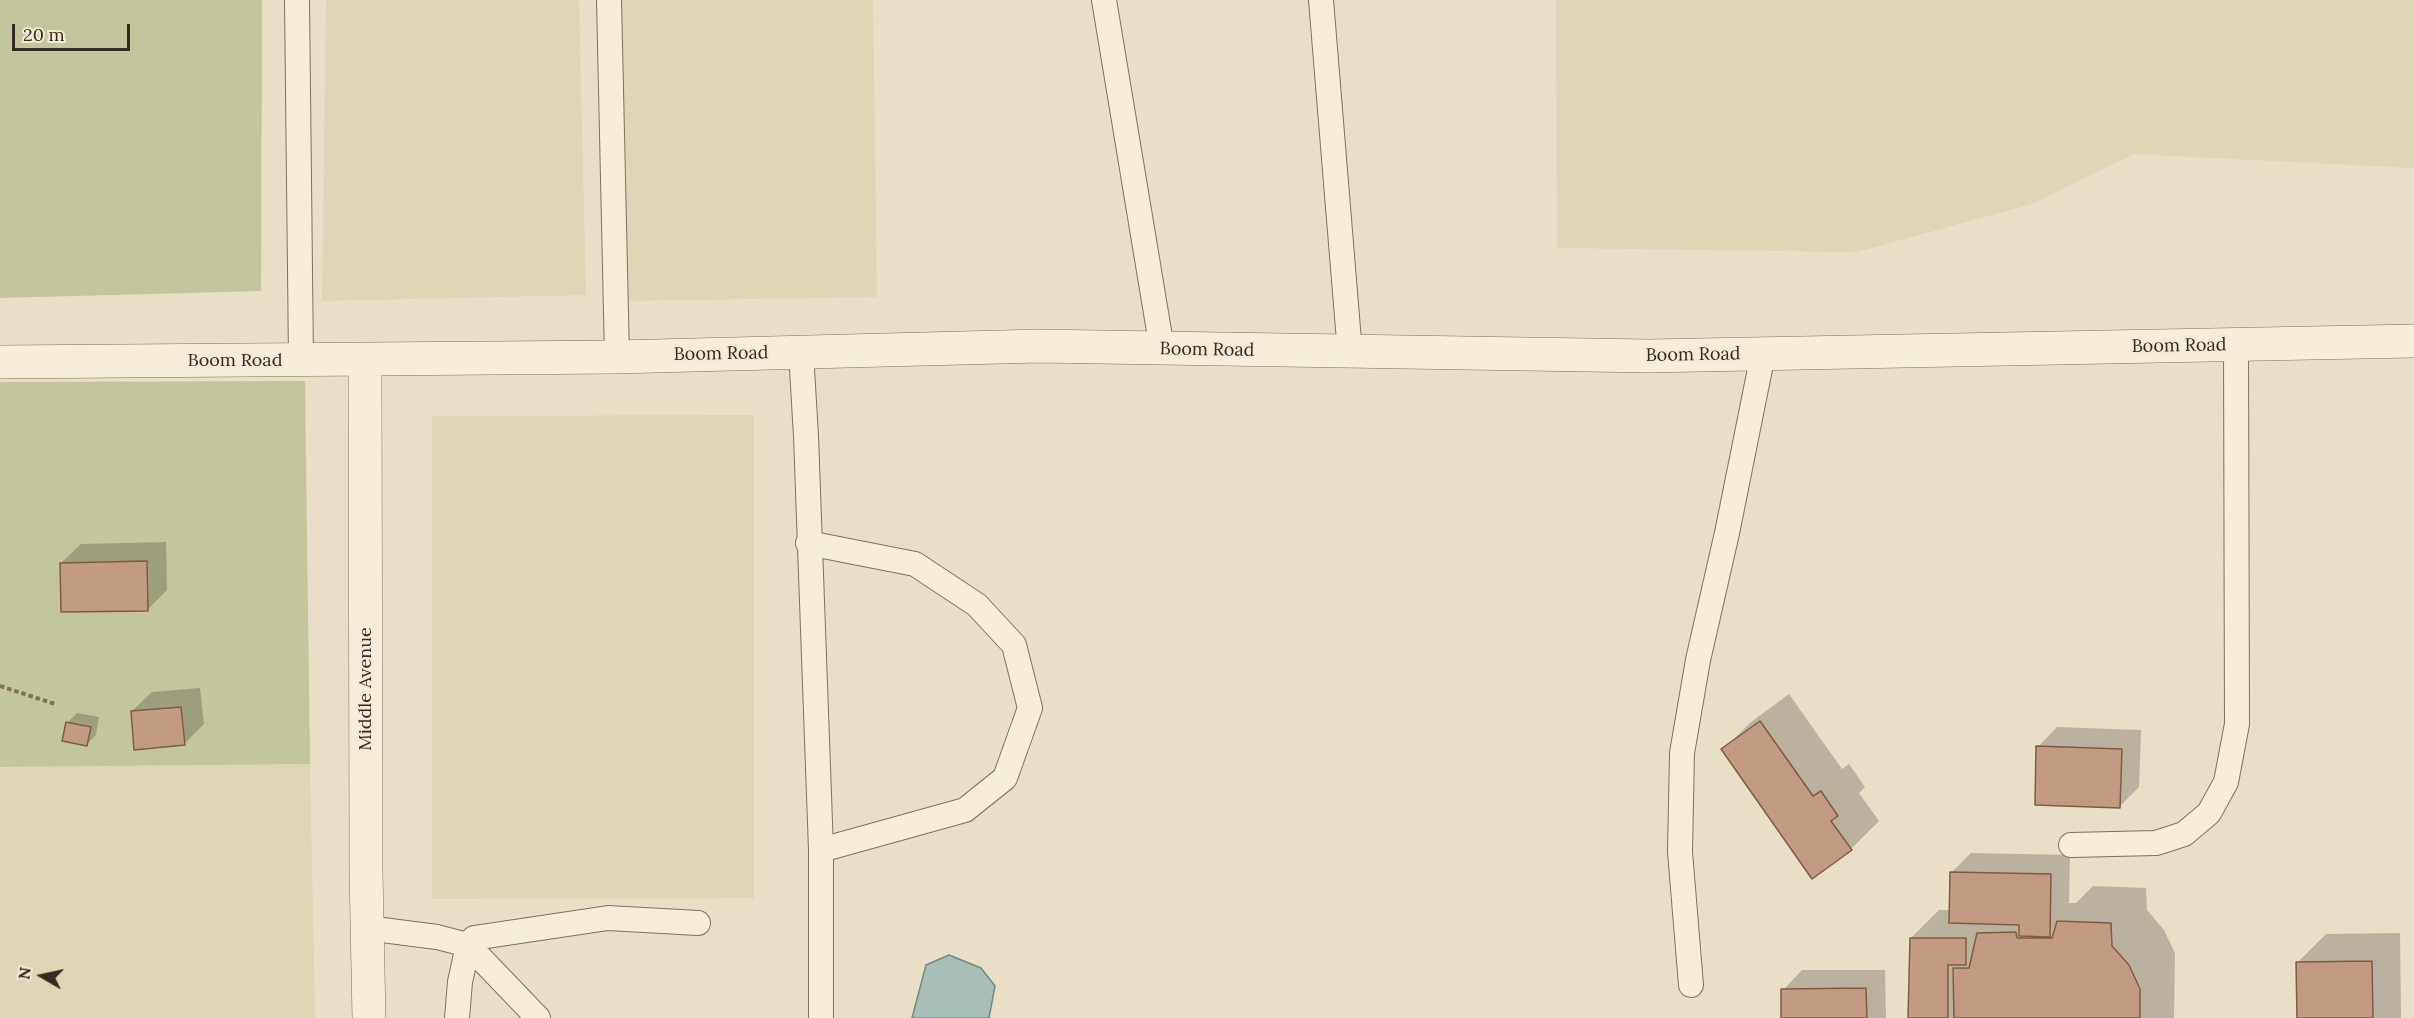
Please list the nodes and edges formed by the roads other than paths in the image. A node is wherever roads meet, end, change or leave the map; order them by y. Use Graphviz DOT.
graph roads {
  1 [pos="297,0"];
  2 [pos="609,0"];
  3 [pos="1104,0"];
  4 [pos="1321,0"];
  5 [pos="2414,341"];
  6 [pos="2236,345"];
  7 [pos="1162,349"];
  8 [pos="801,352"];
  9 [pos="1350,353"];
  10 [pos="1763,354"];
  11 [pos="617,357"];
  12 [pos="301,360"];
  13 [pos="365,360"];
  14 [pos="0,362"];
  15 [pos="808,543"];
  16 [pos="2071,845"];
  17 [pos="821,850"];
  18 [pos="698,923"];
  19 [pos="367,928"];
  20 [pos="468,945"];
  21 [pos="1691,985"];
  22 [pos="369,1018"];
  23 [pos="457,1018"];
  24 [pos="538,1018"];
  25 [pos="821,1018"];
  1 -- 12 [label="lane"];
  2 -- 11 [label="lane"];
  3 -- 7 [label="lane"];
  4 -- 9 [label="lane"];
  5 -- 6 [label="street, Boom Road"];
  6 -- 10 [label="street, Boom Road"];
  6 -- 16 [label="lane"];
  7 -- 8 [label="street, Boom Road"];
  7 -- 9 [label="street, Boom Road"];
  8 -- 11 [label="street, Boom Road"];
  8 -- 15 [label="lane"];
  9 -- 10 [label="street, Boom Road"];
  10 -- 21 [label="lane"];
  11 -- 13 [label="street, Boom Road"];
  12 -- 13 [label="street, Boom Road"];
  12 -- 14 [label="street, Boom Road"];
  13 -- 19 [label="street, Middle Avenue"];
  15 -- 17 [label="lane"];
  15 -- 17 [label="lane"];
  17 -- 25 [label="lane"];
  18 -- 20 [label="lane"];
  19 -- 20 [label="lane"];
  19 -- 22 [label="street, Middle Avenue"];
  20 -- 23 [label="lane"];
  20 -- 24 [label="lane"];
}
